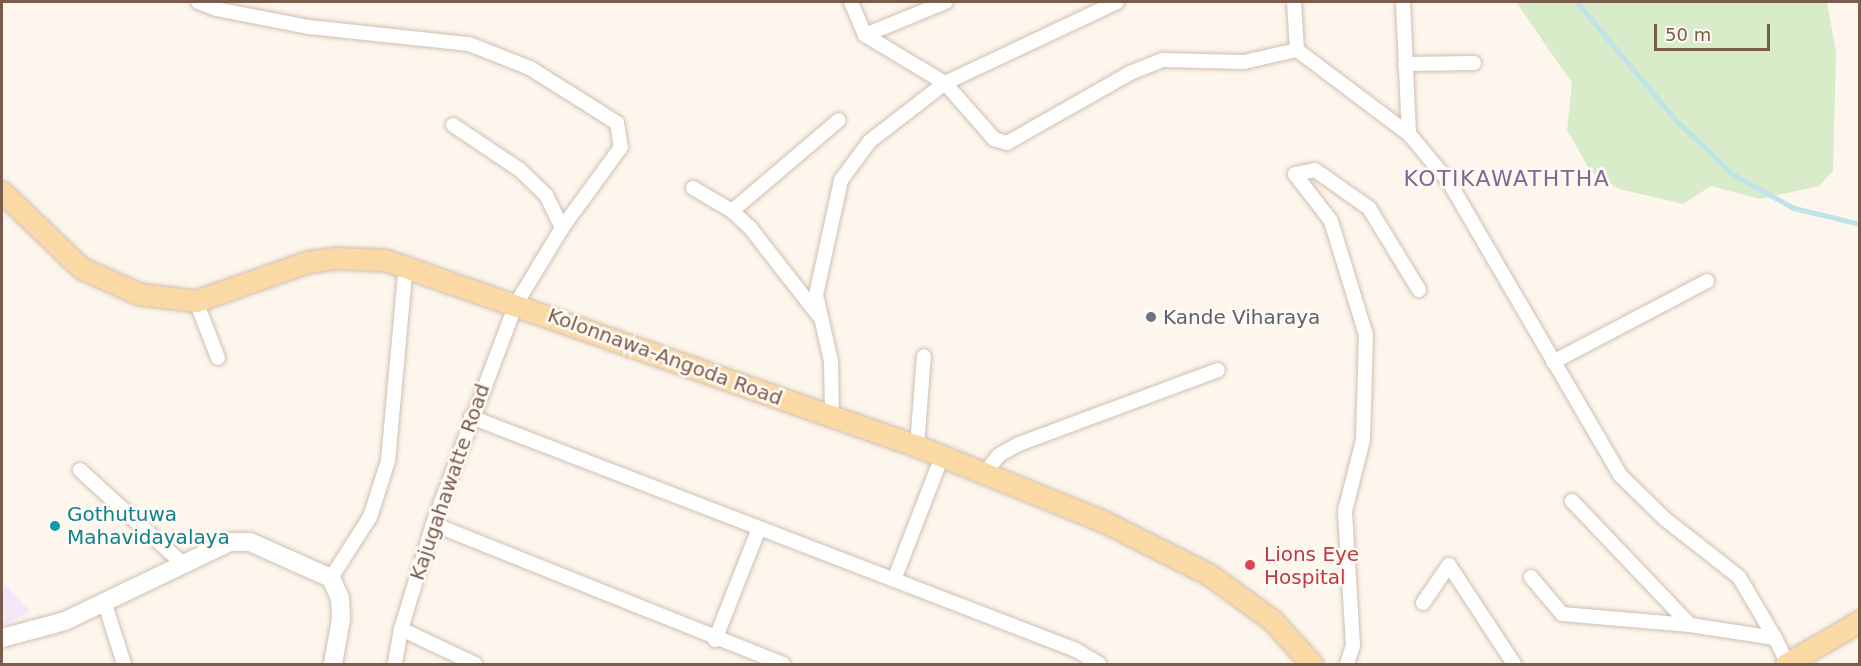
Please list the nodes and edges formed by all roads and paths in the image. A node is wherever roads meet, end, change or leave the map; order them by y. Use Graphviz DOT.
graph roads {
  1 [pos="198,2"];
  2 [pos="851,2"];
  3 [pos="946,2"];
  4 [pos="1117,2"];
  5 [pos="1294,2"];
  6 [pos="1403,2"];
  7 [pos="865,35"];
  8 [pos="1297,50"];
  9 [pos="1474,63"];
  10 [pos="1405,64"];
  11 [pos="945,83"];
  12 [pos="839,120"];
  13 [pos="453,125"];
  14 [pos="1409,134"];
  15 [pos="693,188"];
  16 [pos="2,192"];
  17 [pos="732,211"];
  18 [pos="562,228"];
  19 [pos="406,264"];
  20 [pos="1707,281"];
  21 [pos="1419,290"];
  22 [pos="196,301"];
  23 [pos="516,304"];
  24 [pos="822,320"];
  25 [pos="924,356"];
  26 [pos="218,358"];
  27 [pos="1553,362"];
  28 [pos="1218,370"];
  29 [pos="471,417"];
  30 [pos="832,417"];
  31 [pos="916,446"];
  32 [pos="942,456"];
  33 [pos="80,470"];
  34 [pos="986,472"];
  35 [pos="1572,501"];
  36 [pos="433,524"];
  37 [pos="758,531"];
  38 [pos="182,563"];
  39 [pos="1531,577"];
  40 [pos="331,578"];
  41 [pos="894,580"];
  42 [pos="1423,603"];
  43 [pos="105,604"];
  44 [pos="1860,621"];
  45 [pos="1690,625"];
  46 [pos="401,629"];
  47 [pos="2,638"];
  48 [pos="1774,638"];
  49 [pos="715,640"];
  50 [pos="124,664"];
  51 [pos="333,664"];
  52 [pos="395,664"];
  53 [pos="475,664"];
  54 [pos="783,664"];
  55 [pos="1100,664"];
  56 [pos="1312,664"];
  57 [pos="1347,664"];
  58 [pos="1514,664"];
  59 [pos="1787,664"];
  1 -- 18 [label="street, Kajugahawatte Road"];
  2 -- 7 [label="street"];
  3 -- 7 [label="street"];
  4 -- 11 [label="street"];
  5 -- 8 [label="street"];
  6 -- 10 [label="street"];
  7 -- 11 [label="street"];
  8 -- 11 [label="street"];
  8 -- 14 [label="street"];
  9 -- 10 [label="street"];
  10 -- 14 [label="street"];
  11 -- 24 [label="street"];
  12 -- 17 [label="street"];
  13 -- 18 [label="street"];
  14 -- 27 [label="street"];
  15 -- 17 [label="street"];
  16 -- 22 [label="main road, Kolonnawa-Angoda Road"];
  17 -- 24 [label="street"];
  18 -- 23 [label="street, Kajugahawatte Road"];
  19 -- 22 [label="main road, Kolonnawa-Angoda Road"];
  19 -- 23 [label="main road, Kolonnawa-Angoda Road"];
  19 -- 40 [label="street"];
  20 -- 27 [label="street"];
  21 -- 57 [label="street"];
  22 -- 26 [label="street"];
  23 -- 29 [label="street, Kajugahawatte Road"];
  23 -- 30 [label="main road, Kolonnawa-Angoda Road"];
  24 -- 30 [label="street"];
  25 -- 31 [label="street"];
  27 -- 48 [label="street"];
  28 -- 34 [label="street"];
  29 -- 36 [label="street, Kajugahawatte Road"];
  29 -- 37 [label="street"];
  30 -- 31 [label="main road, Kolonnawa-Angoda Road"];
  31 -- 32 [label="main road, Kolonnawa-Angoda Road"];
  32 -- 34 [label="main road, Kolonnawa-Angoda Road"];
  32 -- 41 [label="street"];
  33 -- 38 [label="street"];
  34 -- 56 [label="main road, Kolonnawa-Angoda Road"];
  35 -- 45 [label="street"];
  36 -- 46 [label="street, Kajugahawatte Road"];
  36 -- 49 [label="street"];
  37 -- 41 [label="street"];
  37 -- 49 [label="street"];
  38 -- 40 [label="street"];
  38 -- 43 [label="street"];
  39 -- 45 [label="street"];
  40 -- 51 [label="street"];
  41 -- 55 [label="street"];
  42 -- 58 [label="street"];
  43 -- 47 [label="street"];
  43 -- 50 [label="street"];
  44 -- 59 [label="main road"];
  45 -- 48 [label="street"];
  46 -- 52 [label="street, Kajugahawatte Road"];
  46 -- 53 [label="street"];
  48 -- 59 [label="street"];
  49 -- 54 [label="street"];
}
